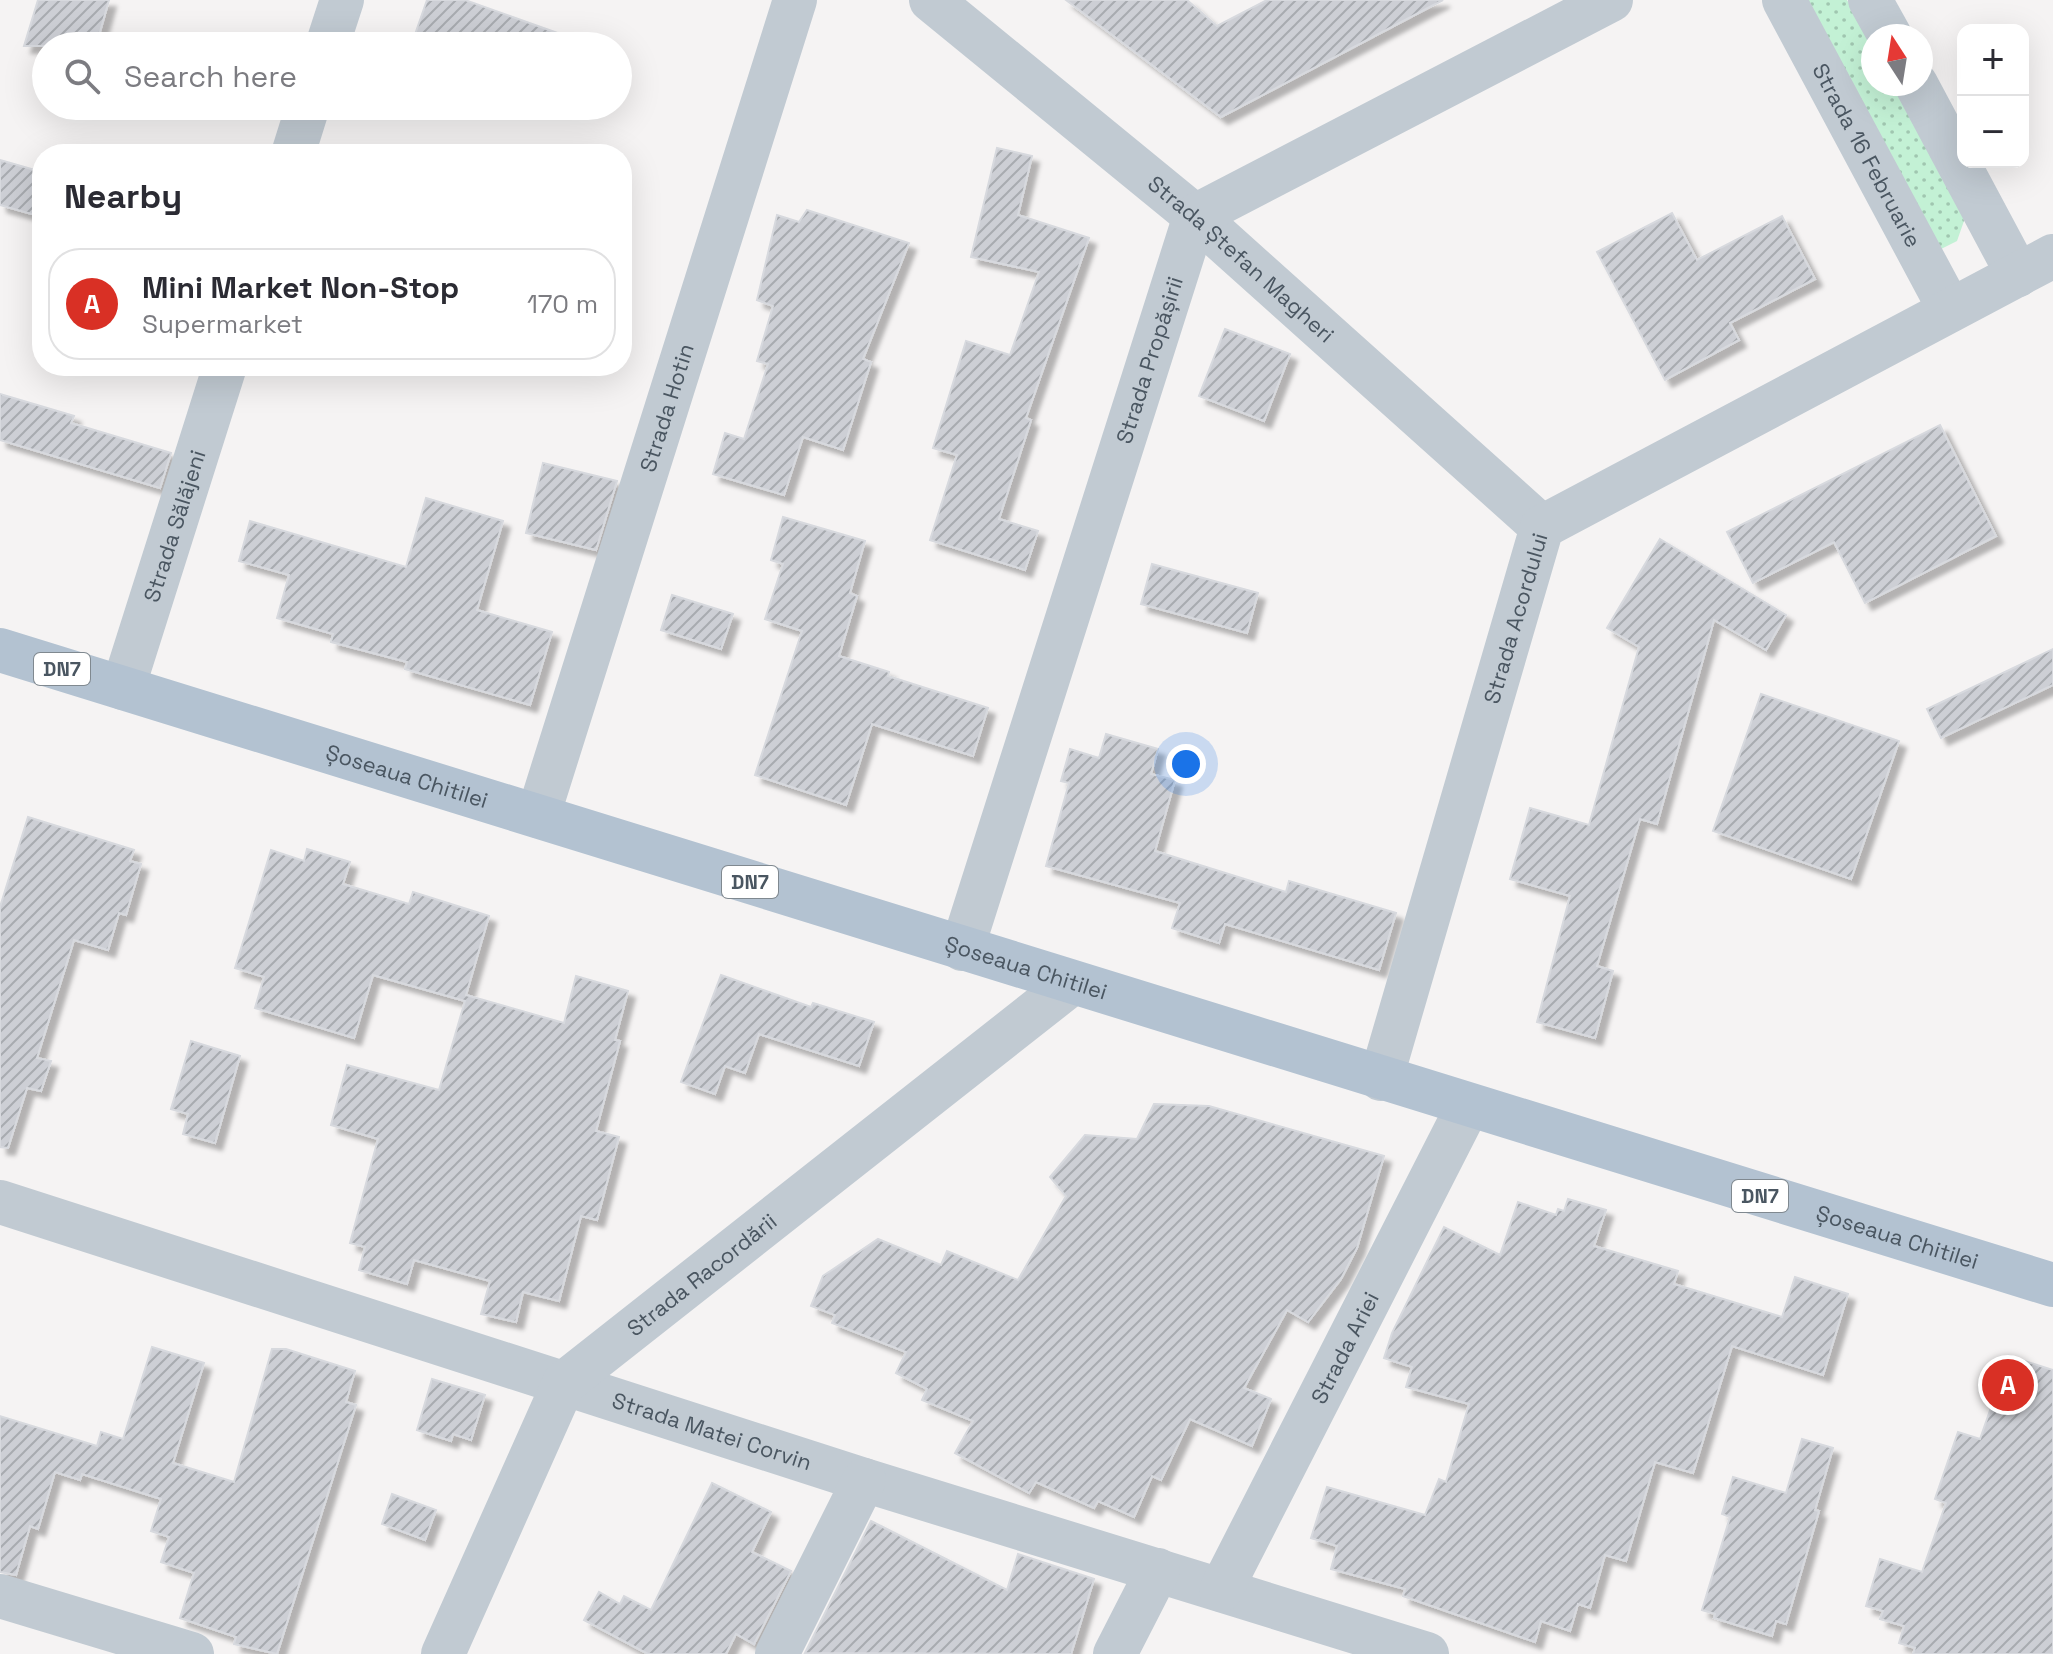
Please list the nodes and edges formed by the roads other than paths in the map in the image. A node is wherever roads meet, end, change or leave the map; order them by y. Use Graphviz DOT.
graph roads {
  1 [pos="342,0"];
  2 [pos="795,0"];
  3 [pos="931,0"];
  4 [pos="1611,0"];
  5 [pos="1784,0"];
  6 [pos="1870,0"];
  7 [pos="1883,24"];
  8 [pos="332,32"];
  9 [pos="1924,96"];
  10 [pos="304,120"];
  11 [pos="296,144"];
  12 [pos="1195,216"];
  13 [pos="2036,265"];
  14 [pos="1950,310"];
  15 [pos="222,376"];
  16 [pos="1542,527"];
  17 [pos="0,650"];
  18 [pos="123,688"];
  19 [pos="538,816"];
  20 [pos="962,949"];
  21 [pos="1072,983"];
  22 [pos="1381,1079"];
  23 [pos="1468,1106"];
  24 [pos="0,1202"];
  25 [pos="2053,1285"];
  26 [pos="564,1383"];
  27 [pos="864,1480"];
  28 [pos="1158,1570"];
  29 [pos="1221,1590"];
  30 [pos="0,1596"];
  31 [pos="1334,1640"];
  32 [pos="192,1654"];
  33 [pos="443,1654"];
  34 [pos="777,1654"];
  35 [pos="1115,1654"];
  36 [pos="1427,1654"];
  1 -- 8 [label="street"];
  2 -- 19 [label="street, Strada Hotin"];
  3 -- 12 [label="street, Strada Ștefan Magheri"];
  4 -- 12 [label="street"];
  5 -- 14 [label="street, Strada 16 Februarie"];
  6 -- 7 [label="street"];
  9 -- 13 [label="street"];
  10 -- 11 [label="street"];
  12 -- 16 [label="street, Strada Ștefan Magheri"];
  12 -- 20 [label="street, Strada Propășirii"];
  13 -- 14 [label="street, Strada Acordului"];
  14 -- 16 [label="street, Strada Acordului"];
  15 -- 18 [label="street, Strada Sălăjeni"];
  16 -- 22 [label="street, Strada Acordului"];
  17 -- 18 [label="main road, Șoseaua Chitilei / DN7"];
  18 -- 19 [label="main road, Șoseaua Chitilei / DN7"];
  19 -- 20 [label="main road, Șoseaua Chitilei / DN7"];
  20 -- 21 [label="main road, Șoseaua Chitilei / DN7"];
  21 -- 22 [label="main road, Șoseaua Chitilei / DN7"];
  21 -- 26 [label="street, Strada Racordării"];
  22 -- 23 [label="main road, Șoseaua Chitilei / DN7"];
  23 -- 25 [label="main road, Șoseaua Chitilei / DN7"];
  23 -- 29 [label="street, Strada Ariei"];
  24 -- 26 [label="street, Strada Matei Corvin"];
  26 -- 27 [label="street, Strada Matei Corvin"];
  26 -- 33 [label="street, Strada Racordării"];
  27 -- 28 [label="street, Strada Matei Corvin"];
  27 -- 34 [label="street"];
  28 -- 29 [label="street, Strada Matei Corvin"];
  28 -- 35 [label="street"];
  29 -- 31 [label="street, Strada Matei Corvin"];
  30 -- 32 [label="street"];
  31 -- 36 [label="street, Strada Matei Corvin"];
}
